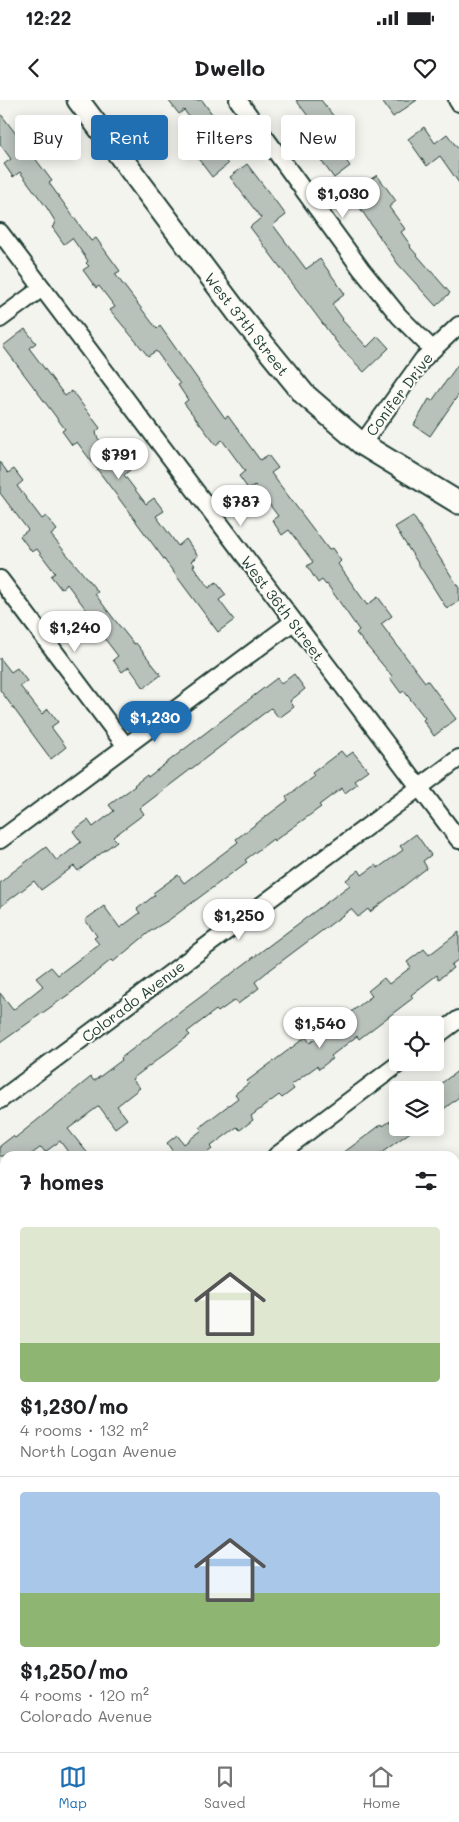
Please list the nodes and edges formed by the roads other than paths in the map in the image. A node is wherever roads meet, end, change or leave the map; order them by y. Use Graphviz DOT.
graph roads {
  1 [pos="78,100"];
  2 [pos="238,100"];
  3 [pos="457,100"];
  4 [pos="459,103"];
  5 [pos="0,232"];
  6 [pos="42,288"];
  7 [pos="0,319"];
  8 [pos="459,325"];
  9 [pos="432,349"];
  10 [pos="362,444"];
  11 [pos="459,502"];
  12 [pos="0,579"];
  13 [pos="293,622"];
  14 [pos="126,745"];
  15 [pos="459,758"];
  16 [pos="418,787"];
  17 [pos="0,840"];
  18 [pos="459,840"];
  19 [pos="459,1019"];
  20 [pos="444,1030"];
  21 [pos="389,1071"];
  22 [pos="0,1100"];
  23 [pos="283,1151"];
  1 -- 10 [label="street, West 37th Street"];
  2 -- 9 [label="street"];
  3 -- 4 [label="street"];
  5 -- 6 [label="street, West 36th Street"];
  6 -- 7 [label="street"];
  6 -- 13 [label="street, West 36th Street"];
  8 -- 9 [label="street, Conifer Drive"];
  9 -- 10 [label="street, Conifer Drive"];
  10 -- 11 [label="street, West 37th Street"];
  12 -- 14 [label="street"];
  13 -- 14 [label="street"];
  13 -- 16 [label="street, West 36th Street"];
  14 -- 17 [label="street"];
  15 -- 16 [label="street, Colorado Avenue"];
  16 -- 18 [label="street, West 36th Street"];
  16 -- 22 [label="street, Colorado Avenue"];
  19 -- 20 [label="street"];
  21 -- 23 [label="street"];
}
